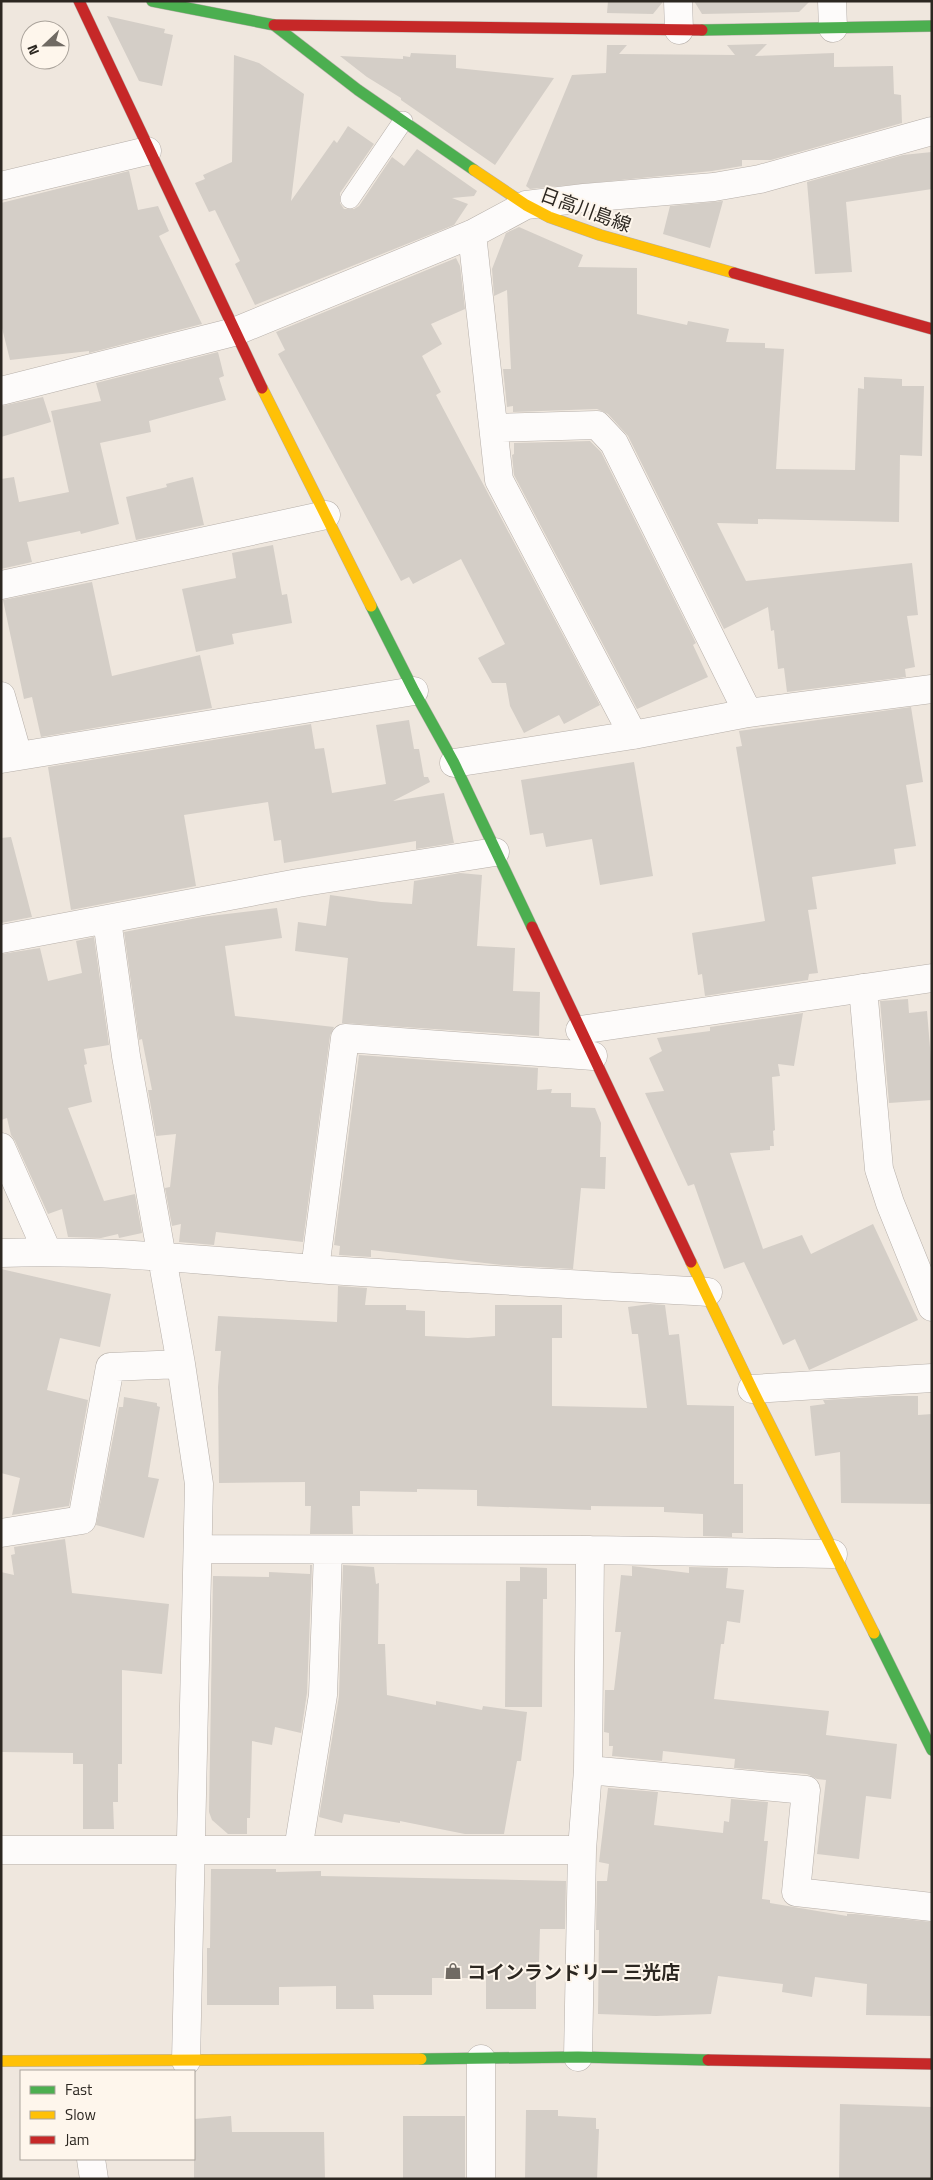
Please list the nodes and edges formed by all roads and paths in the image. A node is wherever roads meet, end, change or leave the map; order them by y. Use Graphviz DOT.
graph roads {
  1 [pos="79,1"];
  2 [pos="152,1"];
  3 [pos="678,1"];
  4 [pos="833,14"];
  5 [pos="274,25"];
  6 [pos="932,26"];
  7 [pos="679,30"];
  8 [pos="403,121"];
  9 [pos="932,131"];
  10 [pos="148,151"];
  11 [pos="1,186"];
  12 [pos="350,199"];
  13 [pos="526,205"];
  14 [pos="472,234"];
  15 [pos="932,328"];
  16 [pos="234,332"];
  17 [pos="1,391"];
  18 [pos="494,428"];
  19 [pos="326,515"];
  20 [pos="1,585"];
  21 [pos="932,689"];
  22 [pos="414,691"];
  23 [pos="1,696"];
  24 [pos="748,713"];
  25 [pos="633,735"];
  26 [pos="10,757"];
  27 [pos="454,763"];
  28 [pos="495,852"];
  29 [pos="106,920"];
  30 [pos="1,939"];
  31 [pos="932,978"];
  32 [pos="863,988"];
  33 [pos="580,1030"];
  34 [pos="593,1056"];
  35 [pos="1,1147"];
  36 [pos="47,1252"];
  37 [pos="1,1254"];
  38 [pos="160,1256"];
  39 [pos="315,1269"];
  40 [pos="708,1292"];
  41 [pos="932,1307"];
  42 [pos="181,1364"];
  43 [pos="932,1378"];
  44 [pos="752,1389"];
  45 [pos="1,1533"];
  46 [pos="198,1549"];
  47 [pos="590,1550"];
  48 [pos="328,1551"];
  49 [pos="832,1554"];
  50 [pos="925,1723"];
  51 [pos="932,1750"];
  52 [pos="588,1770"];
  53 [pos="189,1849"];
  54 [pos="1,1850"];
  55 [pos="298,1850"];
  56 [pos="582,1850"];
  57 [pos="932,1907"];
  58 [pos="578,2057"];
  59 [pos="481,2059"];
  60 [pos="1,2061"];
  61 [pos="186,2061"];
  62 [pos="932,2064"];
  63 [pos="80,2066"];
  64 [pos="91,2160"];
  65 [pos="94,2179"];
  66 [pos="481,2179"];
  1 -- 10 [label="street"];
  2 -- 5 [label="street"];
  3 -- 7 [label="street"];
  4 -- 6 [label="street"];
  4 -- 7 [label="street"];
  5 -- 7 [label="street"];
  5 -- 8 [label="street, 日高川島線"];
  8 -- 12 [label="lane"];
  8 -- 13 [label="street, 日高川島線"];
  9 -- 13 [label="street"];
  10 -- 11 [label="street"];
  10 -- 16 [label="street"];
  13 -- 14 [label="street"];
  13 -- 15 [label="street, 日高川島線"];
  14 -- 16 [label="street"];
  14 -- 18 [label="street"];
  16 -- 17 [label="street"];
  16 -- 19 [label="street"];
  18 -- 24 [label="street"];
  18 -- 25 [label="street"];
  19 -- 20 [label="street"];
  19 -- 22 [label="street"];
  21 -- 24 [label="street"];
  22 -- 26 [label="street"];
  22 -- 27 [label="street"];
  23 -- 26 [label="street"];
  24 -- 25 [label="street"];
  25 -- 27 [label="street"];
  27 -- 28 [label="street"];
  28 -- 29 [label="street"];
  28 -- 33 [label="street"];
  29 -- 30 [label="street"];
  29 -- 38 [label="street"];
  31 -- 32 [label="street"];
  32 -- 33 [label="street"];
  32 -- 41 [label="street"];
  33 -- 34 [label="street"];
  34 -- 39 [label="street"];
  34 -- 40 [label="street"];
  35 -- 36 [label="street"];
  36 -- 37 [label="street"];
  36 -- 38 [label="street"];
  38 -- 39 [label="street"];
  38 -- 42 [label="street"];
  39 -- 40 [label="street"];
  40 -- 44 [label="street"];
  42 -- 45 [label="street"];
  42 -- 46 [label="street"];
  43 -- 44 [label="street"];
  44 -- 49 [label="street"];
  46 -- 48 [label="street"];
  46 -- 53 [label="street"];
  47 -- 48 [label="street"];
  47 -- 49 [label="street"];
  47 -- 52 [label="street"];
  48 -- 55 [label="street"];
  49 -- 50 [label="street"];
  50 -- 51 [label="street"];
  52 -- 56 [label="street"];
  52 -- 57 [label="street"];
  53 -- 54 [label="street"];
  53 -- 55 [label="street"];
  53 -- 61 [label="street"];
  55 -- 56 [label="street"];
  56 -- 58 [label="street"];
  58 -- 59 [label="street"];
  58 -- 62 [label="street"];
  59 -- 61 [label="street"];
  59 -- 66 [label="street"];
  60 -- 63 [label="street"];
  61 -- 63 [label="street"];
  64 -- 65 [label="street"];
}
